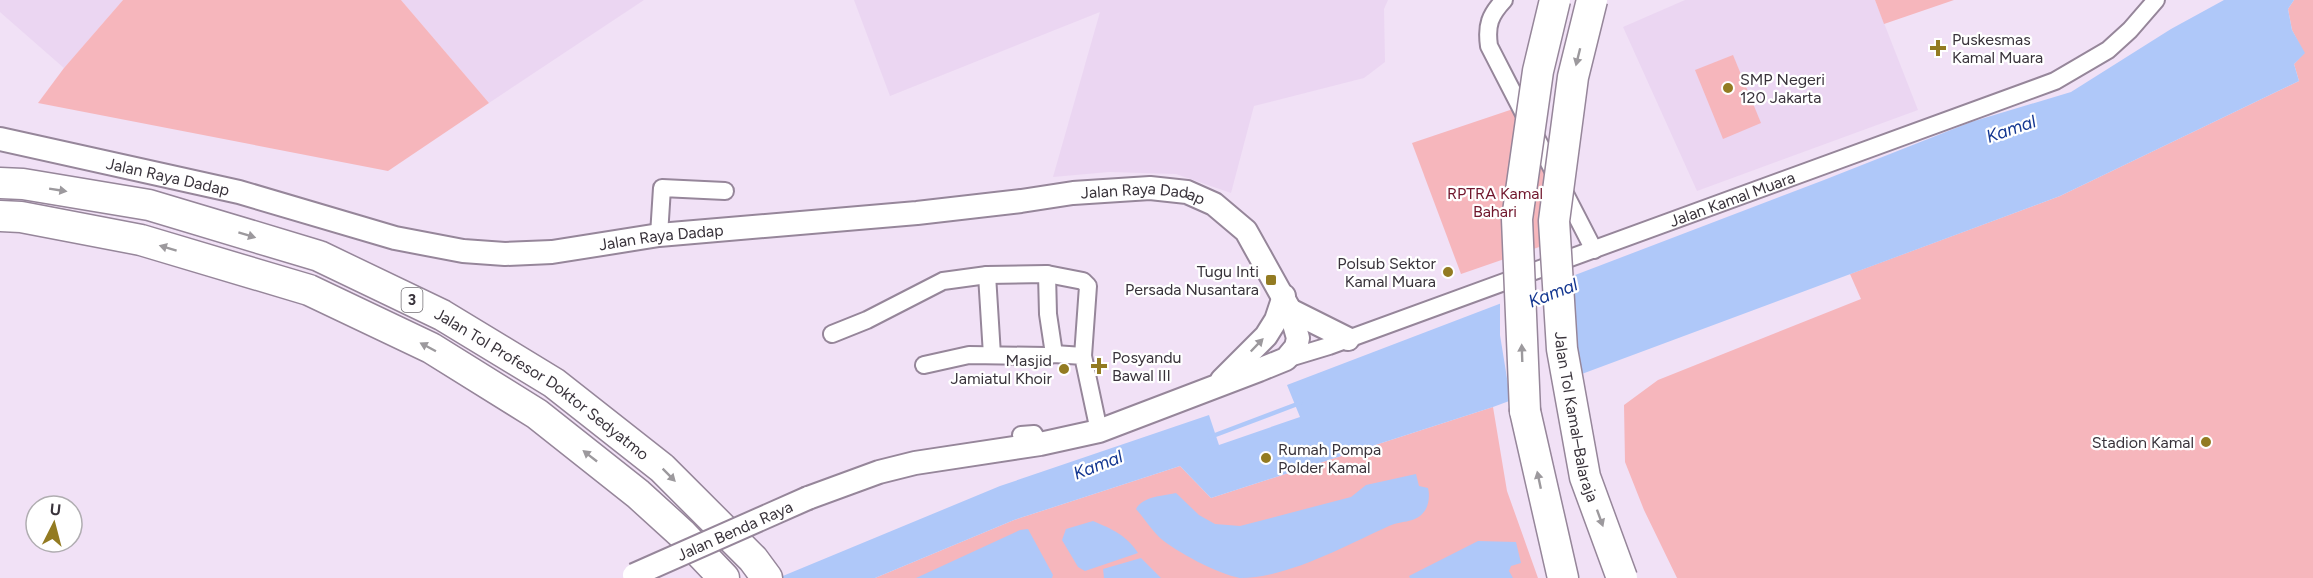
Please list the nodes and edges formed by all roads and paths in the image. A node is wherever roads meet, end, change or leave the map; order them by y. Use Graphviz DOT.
graph roads {
  1 [pos="1504,0"];
  2 [pos="1555,0"];
  3 [pos="1592,0"];
  4 [pos="2156,0"];
  5 [pos="0,140"];
  6 [pos="0,183"];
  7 [pos="725,191"];
  8 [pos="0,216"];
  9 [pos="659,235"];
  10 [pos="1594,250"];
  11 [pos="987,274"];
  12 [pos="1047,274"];
  13 [pos="1287,303"];
  14 [pos="832,334"];
  15 [pos="1348,339"];
  16 [pos="1054,354"];
  17 [pos="992,355"];
  18 [pos="1286,359"];
  19 [pos="1084,363"];
  20 [pos="924,365"];
  21 [pos="1217,386"];
  22 [pos="1099,431"];
  23 [pos="760,568"];
  24 [pos="631,577"];
  25 [pos="723,578"];
  26 [pos="1563,578"];
  27 [pos="1622,578"];
  1 -- 10 [label="street"];
  26 -- 2 [label="highway, one-way, bridge"];
  3 -- 27 [label="highway, Jalan Tol Kamal–Balaraja, one-way, bridge"];
  4 -- 10 [label="street, Jalan Kamal Muara"];
  5 -- 9 [label="main road, Jalan Raya Dadap"];
  6 -- 23 [label="highway, Jalan Tol Profesor Doktor Sedyatmo / 3, one-way"];
  7 -- 9 [label="street"];
  25 -- 8 [label="highway, Jalan Tol Profesor Doktor Sedyatmo / 3, one-way"];
  9 -- 13 [label="main road, Jalan Raya Dadap"];
  10 -- 15 [label="street, Jalan Kamal Muara"];
  11 -- 12 [label="street"];
  11 -- 14 [label="street"];
  11 -- 17 [label="street"];
  12 -- 16 [label="street"];
  12 -- 19 [label="street"];
  13 -- 15 [label="main road"];
  13 -- 18 [label="main road, Jalan Raya Dadap"];
  21 -- 13 [label="main road, one-way"];
  15 -- 18 [label="street, Jalan Kamal Muara"];
  16 -- 17 [label="street"];
  16 -- 19 [label="street"];
  17 -- 20 [label="street"];
  18 -- 21 [label="main road"];
  19 -- 22 [label="street"];
  21 -- 22 [label="main road"];
  22 -- 24 [label="main road, Jalan Benda Raya, bridge"];
}
